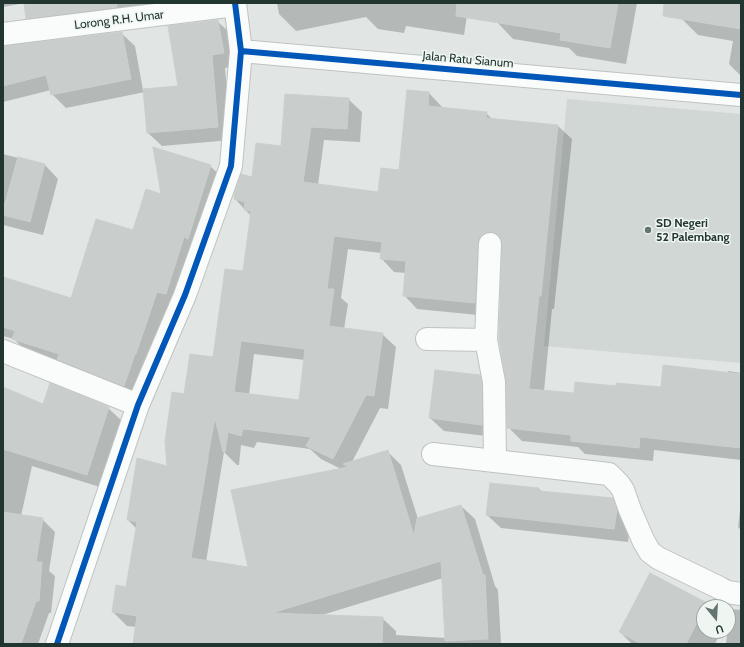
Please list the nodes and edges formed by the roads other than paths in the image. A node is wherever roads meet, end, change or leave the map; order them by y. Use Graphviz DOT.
graph roads {
  1 [pos="235,4"];
  2 [pos="3,34"];
  3 [pos="240,51"];
  4 [pos="741,95"];
  5 [pos="490,244"];
  6 [pos="427,338"];
  7 [pos="486,340"];
  8 [pos="3,351"];
  9 [pos="138,405"];
  10 [pos="433,454"];
  11 [pos="495,461"];
  12 [pos="741,594"];
  13 [pos="57,644"];
  1 -- 2 [label="street, Lorong R.H. Umar"];
  1 -- 3 [label="street"];
  3 -- 4 [label="street, Jalan Ratu Sianum"];
  3 -- 9 [label="street"];
  5 -- 7 [label="street"];
  6 -- 7 [label="street"];
  7 -- 11 [label="street"];
  8 -- 9 [label="street"];
  9 -- 13 [label="street"];
  10 -- 11 [label="street"];
  11 -- 12 [label="street"];
}
